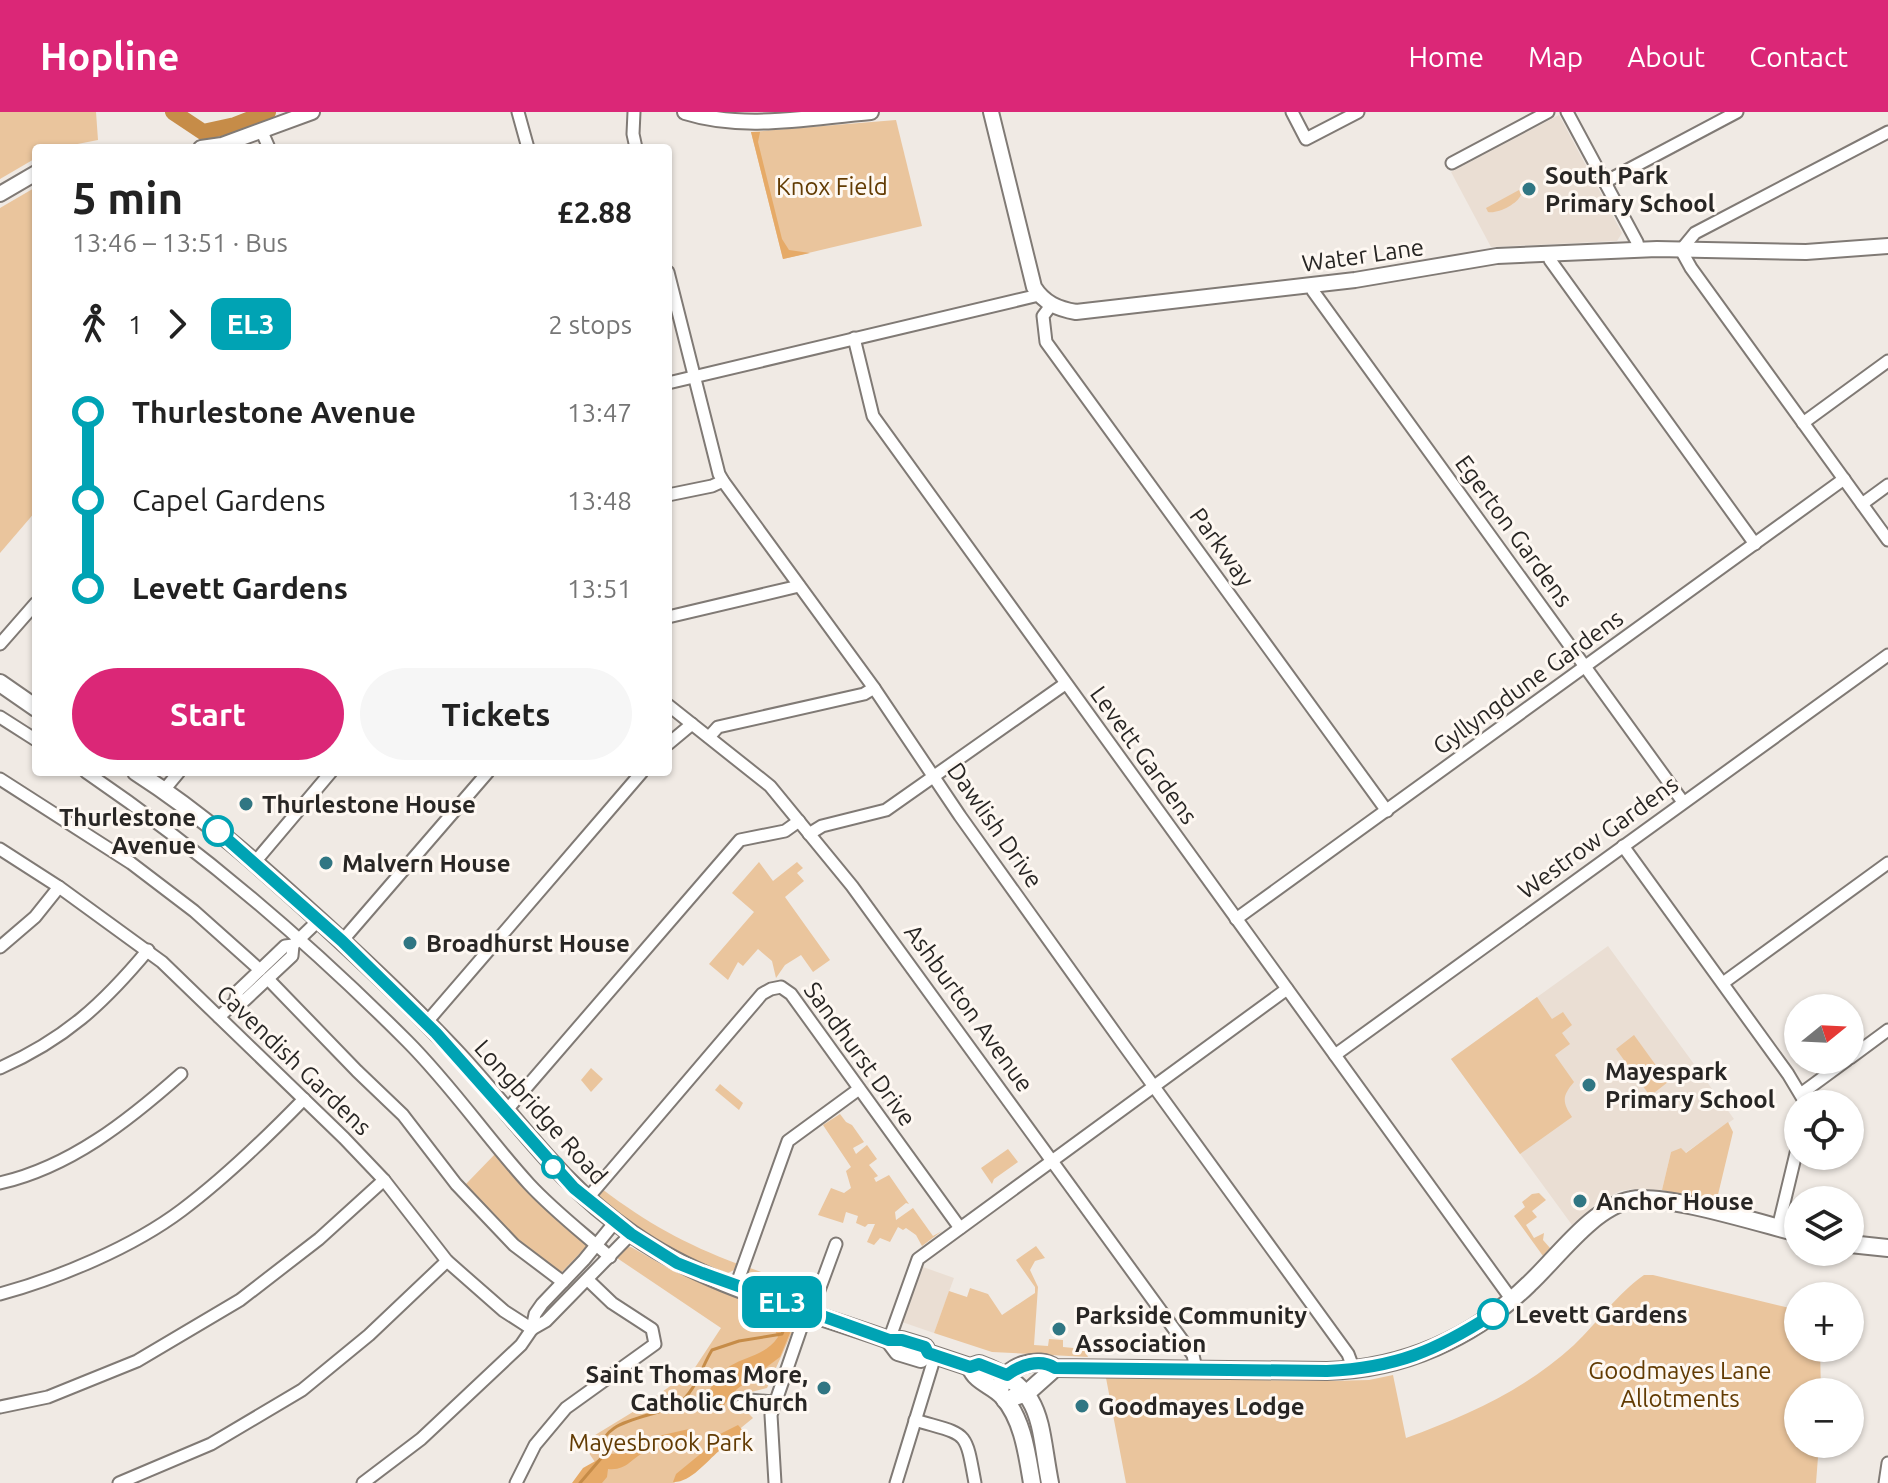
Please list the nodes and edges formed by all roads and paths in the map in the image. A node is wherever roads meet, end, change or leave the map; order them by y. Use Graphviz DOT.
graph roads {
  1 [pos="312,112"];
  2 [pos="518,112"];
  3 [pos="634,112"];
  4 [pos="685,112"];
  5 [pos="871,112"];
  6 [pos="991,112"];
  7 [pos="1292,112"];
  8 [pos="1358,112"];
  9 [pos="1548,112"];
  10 [pos="1567,112"];
  11 [pos="1737,112"];
  12 [pos="812,114"];
  13 [pos="262,132"];
  14 [pos="1888,132"];
  15 [pos="225,144"];
  16 [pos="267,144"];
  17 [pos="527,144"];
  18 [pos="635,144"];
  19 [pos="1452,163"];
  20 [pos="32,175"];
  21 [pos="1605,182"];
  22 [pos="0,194"];
  23 [pos="1888,246"];
  24 [pos="1639,250"];
  25 [pos="1681,250"];
  26 [pos="1550,254"];
  27 [pos="1313,285"];
  28 [pos="672,288"];
  29 [pos="1039,295"];
  30 [pos="1052,304"];
  31 [pos="854,338"];
  32 [pos="1888,361"];
  33 [pos="695,377"];
  34 [pos="672,382"];
  35 [pos="1803,423"];
  36 [pos="1844,479"];
  37 [pos="723,481"];
  38 [pos="1888,485"];
  39 [pos="672,494"];
  40 [pos="1862,504"];
  41 [pos="1888,540"];
  42 [pos="1755,544"];
  43 [pos="799,586"];
  44 [pos="32,608"];
  45 [pos="672,616"];
  46 [pos="0,644"];
  47 [pos="1888,655"];
  48 [pos="1585,667"];
  49 [pos="0,683"];
  50 [pos="1065,684"];
  51 [pos="874,688"];
  52 [pos="32,705"];
  53 [pos="672,708"];
  54 [pos="0,717"];
  55 [pos="692,724"];
  56 [pos="32,737"];
  57 [pos="709,737"];
  58 [pos="672,741"];
  59 [pos="92,776"];
  60 [pos="142,776"];
  61 [pos="176,776"];
  62 [pos="328,776"];
  63 [pos="485,776"];
  64 [pos="639,776"];
  65 [pos="934,777"];
  66 [pos="0,779"];
  67 [pos="164,790"];
  68 [pos="1683,802"];
  69 [pos="1387,811"];
  70 [pos="799,821"];
  71 [pos="809,834"];
  72 [pos="1623,846"];
  73 [pos="0,849"];
  74 [pos="255,862"];
  75 [pos="1888,863"];
  76 [pos="59,887"];
  77 [pos="1236,919"];
  78 [pos="319,920"];
  79 [pos="342,941"];
  80 [pos="296,942"];
  81 [pos="0,947"];
  82 [pos="148,950"];
  83 [pos="264,974"];
  84 [pos="1723,983"];
  85 [pos="1287,989"];
  86 [pos="219,1017"];
  87 [pos="426,1023"];
  88 [pos="1888,1030"];
  89 [pos="1864,1047"];
  90 [pos="1335,1055"];
  91 [pos="0,1068"];
  92 [pos="181,1074"];
  93 [pos="1831,1074"];
  94 [pos="1155,1086"];
  95 [pos="859,1089"];
  96 [pos="1798,1090"];
  97 [pos="1813,1090"];
  98 [pos="304,1099"];
  99 [pos="506,1111"];
  100 [pos="1053,1161"];
  101 [pos="1792,1170"];
  102 [pos="384,1180"];
  103 [pos="0,1183"];
  104 [pos="587,1199"];
  105 [pos="615,1222"];
  106 [pos="960,1228"];
  107 [pos="1778,1228"];
  108 [pos="1784,1230"];
  109 [pos="631,1234"];
  110 [pos="836,1244"];
  111 [pos="596,1245"];
  112 [pos="1864,1245"];
  113 [pos="1888,1248"];
  114 [pos="610,1257"];
  115 [pos="447,1261"];
  116 [pos="588,1280"];
  117 [pos="563,1282"];
  118 [pos="736,1286"];
  119 [pos="0,1294"];
  120 [pos="1512,1300"];
  121 [pos="809,1311"];
  122 [pos="532,1329"];
  123 [pos="889,1340"];
  124 [pos="931,1354"];
  125 [pos="970,1367"];
  126 [pos="1055,1368"];
  127 [pos="1196,1369"];
  128 [pos="1354,1370"];
  129 [pos="1007,1375"];
  130 [pos="1027,1393"];
  131 [pos="1003,1397"];
  132 [pos="774,1402"];
  133 [pos="740,1406"];
  134 [pos="0,1407"];
  135 [pos="915,1420"];
  136 [pos="1888,1463"];
  137 [pos="378,1479"];
  138 [pos="119,1483"];
  139 [pos="363,1483"];
  140 [pos="516,1483"];
  141 [pos="775,1483"];
  142 [pos="896,1483"];
  143 [pos="975,1483"];
  144 [pos="1032,1483"];
  145 [pos="1050,1483"];
  146 [pos="1885,1483"];
  1 -- 13 [label="street"];
  2 -- 17 [label="street"];
  3 -- 18 [label="street"];
  4 -- 12 [label="street"];
  5 -- 12 [label="street"];
  6 -- 29 [label="street"];
  7 -- 8 [label="street"];
  9 -- 19 [label="street"];
  10 -- 21 [label="street"];
  11 -- 21 [label="street"];
  13 -- 15 [label="street"];
  13 -- 16 [label="street"];
  14 -- 25 [label="street"];
  20 -- 22 [label="street"];
  21 -- 24 [label="street"];
  23 -- 25 [label="street, Water Lane"];
  24 -- 25 [label="street, Water Lane"];
  24 -- 26 [label="street, Water Lane"];
  25 -- 35 [label="street"];
  26 -- 27 [label="street, Water Lane"];
  26 -- 42 [label="street"];
  27 -- 30 [label="street, Water Lane"];
  27 -- 48 [label="street, Egerton Gardens"];
  28 -- 33 [label="street, Dawlish Drive"];
  29 -- 30 [label="street, Water Lane"];
  29 -- 31 [label="street"];
  30 -- 69 [label="street, Parkway"];
  31 -- 33 [label="street"];
  31 -- 50 [label="street, Levett Gardens"];
  32 -- 35 [label="street"];
  33 -- 34 [label="street"];
  33 -- 37 [label="street, Dawlish Drive"];
  35 -- 36 [label="street"];
  36 -- 40 [label="street"];
  36 -- 42 [label="street, Gyllyngdune Gardens"];
  37 -- 39 [label="street"];
  37 -- 43 [label="street, Dawlish Drive"];
  38 -- 40 [label="street"];
  40 -- 41 [label="street"];
  42 -- 48 [label="street, Gyllyngdune Gardens"];
  43 -- 45 [label="street"];
  43 -- 51 [label="street, Dawlish Drive"];
  44 -- 46 [label="street"];
  47 -- 68 [label="street, Westrow Gardens"];
  48 -- 68 [label="street, Egerton Gardens"];
  48 -- 69 [label="street, Gyllyngdune Gardens"];
  49 -- 52 [label="main road"];
  50 -- 65 [label="street"];
  50 -- 77 [label="street, Levett Gardens"];
  51 -- 57 [label="street"];
  51 -- 65 [label="street, Dawlish Drive"];
  53 -- 55 [label="street, Ashburton Avenue"];
  54 -- 56 [label="street"];
  55 -- 57 [label="street, Ashburton Avenue"];
  55 -- 58 [label="street"];
  57 -- 70 [label="street, Ashburton Avenue"];
  59 -- 80 [label="street"];
  60 -- 67 [label="main road, Longbridge Road"];
  61 -- 67 [label="street"];
  62 -- 74 [label="street"];
  63 -- 79 [label="street"];
  64 -- 87 [label="street"];
  65 -- 71 [label="street"];
  65 -- 94 [label="street, Dawlish Drive"];
  66 -- 83 [label="street"];
  67 -- 74 [label="main road, Longbridge Road"];
  68 -- 72 [label="street, Westrow Gardens"];
  69 -- 77 [label="street, Gyllyngdune Gardens"];
  70 -- 71 [label="street, Ashburton Avenue"];
  70 -- 99 [label="street"];
  71 -- 100 [label="street, Ashburton Avenue"];
  72 -- 84 [label="street"];
  72 -- 90 [label="street, Westrow Gardens"];
  73 -- 76 [label="street, Cavendish Gardens"];
  74 -- 78 [label="main road, Longbridge Road"];
  75 -- 84 [label="street"];
  76 -- 81 [label="street"];
  76 -- 82 [label="street, Cavendish Gardens"];
  77 -- 85 [label="street, Levett Gardens"];
  78 -- 79 [label="main road, Longbridge Road"];
  78 -- 80 [label="street"];
  79 -- 87 [label="main road, Longbridge Road"];
  80 -- 83 [label="street"];
  80 -- 111 [label="street"];
  82 -- 86 [label="street, Cavendish Gardens"];
  82 -- 91 [label="street"];
  83 -- 86 [label="street"];
  83 -- 117 [label="street"];
  84 -- 96 [label="street"];
  85 -- 90 [label="street, Levett Gardens"];
  85 -- 94 [label="street"];
  86 -- 98 [label="street, Cavendish Gardens"];
  87 -- 99 [label="main road, Longbridge Road"];
  88 -- 89 [label="street"];
  90 -- 120 [label="street, Levett Gardens"];
  92 -- 103 [label="street"];
  93 -- 97 [label="street"];
  94 -- 100 [label="street"];
  94 -- 128 [label="street, Dawlish Drive"];
  95 -- 104 [label="street, Sandhurst Drive"];
  95 -- 106 [label="street, Sandhurst Drive"];
  95 -- 118 [label="street"];
  98 -- 102 [label="street, Cavendish Gardens"];
  98 -- 119 [label="street"];
  99 -- 104 [label="main road, Longbridge Road"];
  100 -- 106 [label="street"];
  100 -- 127 [label="street, Ashburton Avenue"];
  101 -- 107 [label="street"];
  102 -- 115 [label="street, Cavendish Gardens"];
  102 -- 134 [label="street"];
  104 -- 105 [label="main road, Longbridge Road"];
  105 -- 109 [label="main road, Longbridge Road"];
  105 -- 111 [label="street"];
  106 -- 123 [label="street"];
  107 -- 108 [label="main road"];
  107 -- 120 [label="main road"];
  109 -- 114 [label="street"];
  109 -- 118 [label="main road, Longbridge Road"];
  110 -- 121 [label="street"];
  111 -- 114 [label="street"];
  111 -- 117 [label="street"];
  112 -- 113 [label="main road"];
  114 -- 116 [label="street"];
  115 -- 122 [label="street, Cavendish Gardens"];
  115 -- 138 [label="street"];
  116 -- 122 [label="street"];
  116 -- 140 [label="street"];
  117 -- 122 [label="street"];
  118 -- 121 [label="main road, Longbridge Road"];
  120 -- 128 [label="main road"];
  121 -- 123 [label="main road, Longbridge Road"];
  121 -- 132 [label="street"];
  122 -- 137 [label="street"];
  123 -- 124 [label="main road, Longbridge Road"];
  124 -- 125 [label="main road, Longbridge Road"];
  124 -- 135 [label="street"];
  125 -- 129 [label="main road, Longbridge Road"];
  125 -- 131 [label="main road, Longbridge Road"];
  126 -- 127 [label="main road"];
  126 -- 129 [label="main road"];
  126 -- 130 [label="main road"];
  127 -- 128 [label="main road"];
  129 -- 130 [label="main road, Longbridge Road"];
  129 -- 131 [label="main road"];
  130 -- 131 [label="main road"];
  130 -- 145 [label="main road, Longbridge Road"];
  131 -- 144 [label="main road, Longbridge Road"];
  132 -- 133 [label="street"];
  132 -- 141 [label="street"];
  135 -- 142 [label="street"];
  135 -- 143 [label="street"];
  136 -- 146 [label="street"];
  137 -- 139 [label="street"];
}
